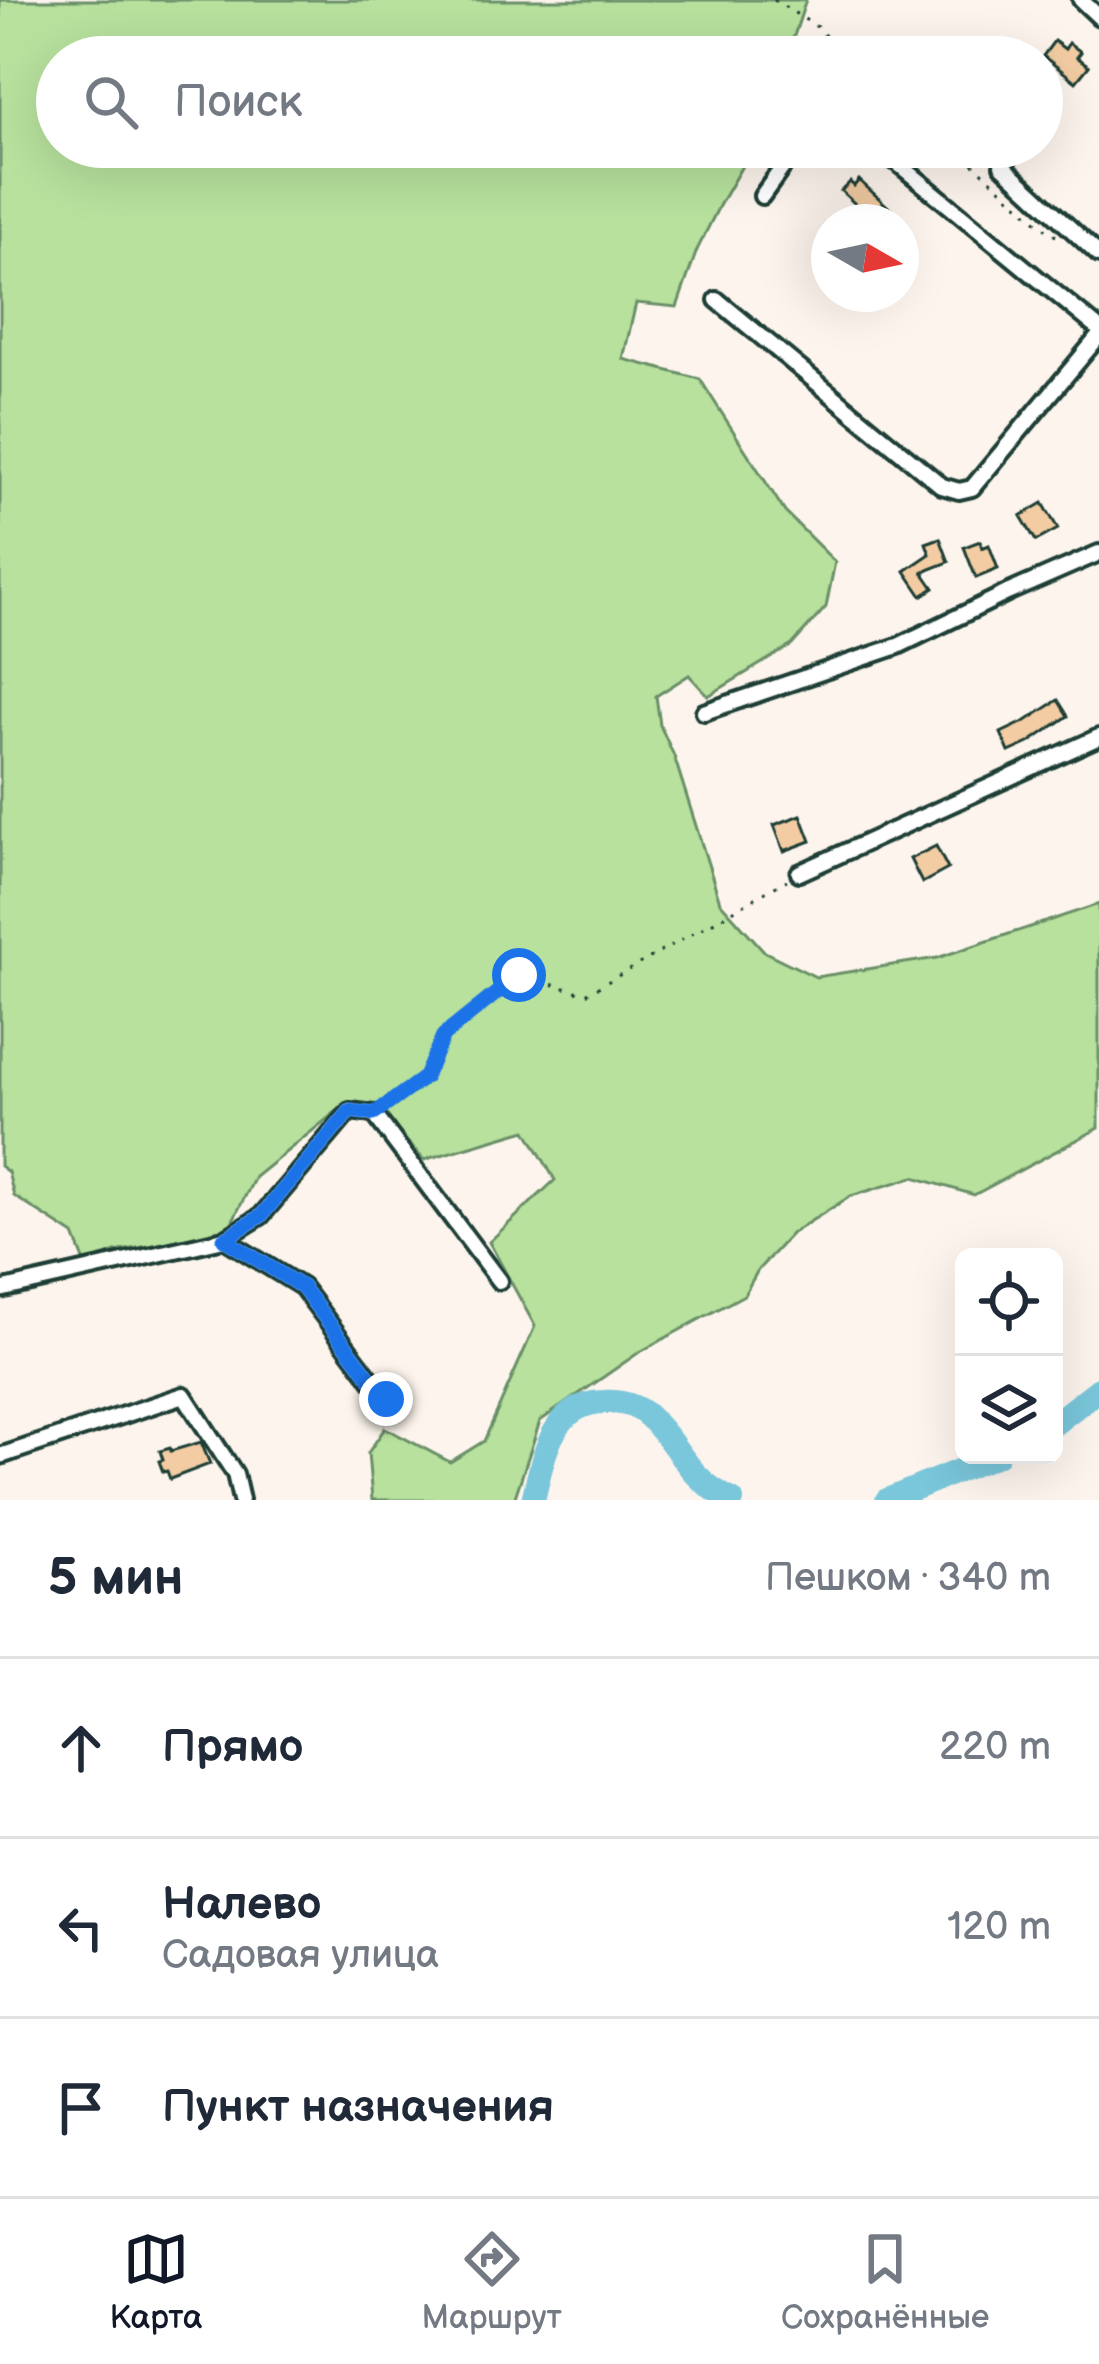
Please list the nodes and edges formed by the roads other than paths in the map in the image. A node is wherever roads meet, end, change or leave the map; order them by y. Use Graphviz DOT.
graph roads {
  1 [pos="1081,0"];
  2 [pos="1099,17"];
  3 [pos="782,168"];
  4 [pos="903,168"];
  5 [pos="1006,168"];
  6 [pos="762,196"];
  7 [pos="1099,255"];
  8 [pos="717,300"];
  9 [pos="1099,332"];
  10 [pos="1099,554"];
  11 [pos="704,712"];
  12 [pos="1099,736"];
  13 [pos="799,873"];
  14 [pos="224,1239"];
  15 [pos="500,1281"];
  16 [pos="0,1290"];
  17 [pos="386,1399"];
  18 [pos="0,1456"];
  19 [pos="241,1500"];
  1 -- 2 [label="street"];
  3 -- 6 [label="street"];
  4 -- 9 [label="street"];
  5 -- 7 [label="street"];
  8 -- 9 [label="street"];
  10 -- 11 [label="street"];
  12 -- 13 [label="street"];
  14 -- 15 [label="street"];
  14 -- 16 [label="street"];
  14 -- 17 [label="street"];
  18 -- 19 [label="street"];
}
